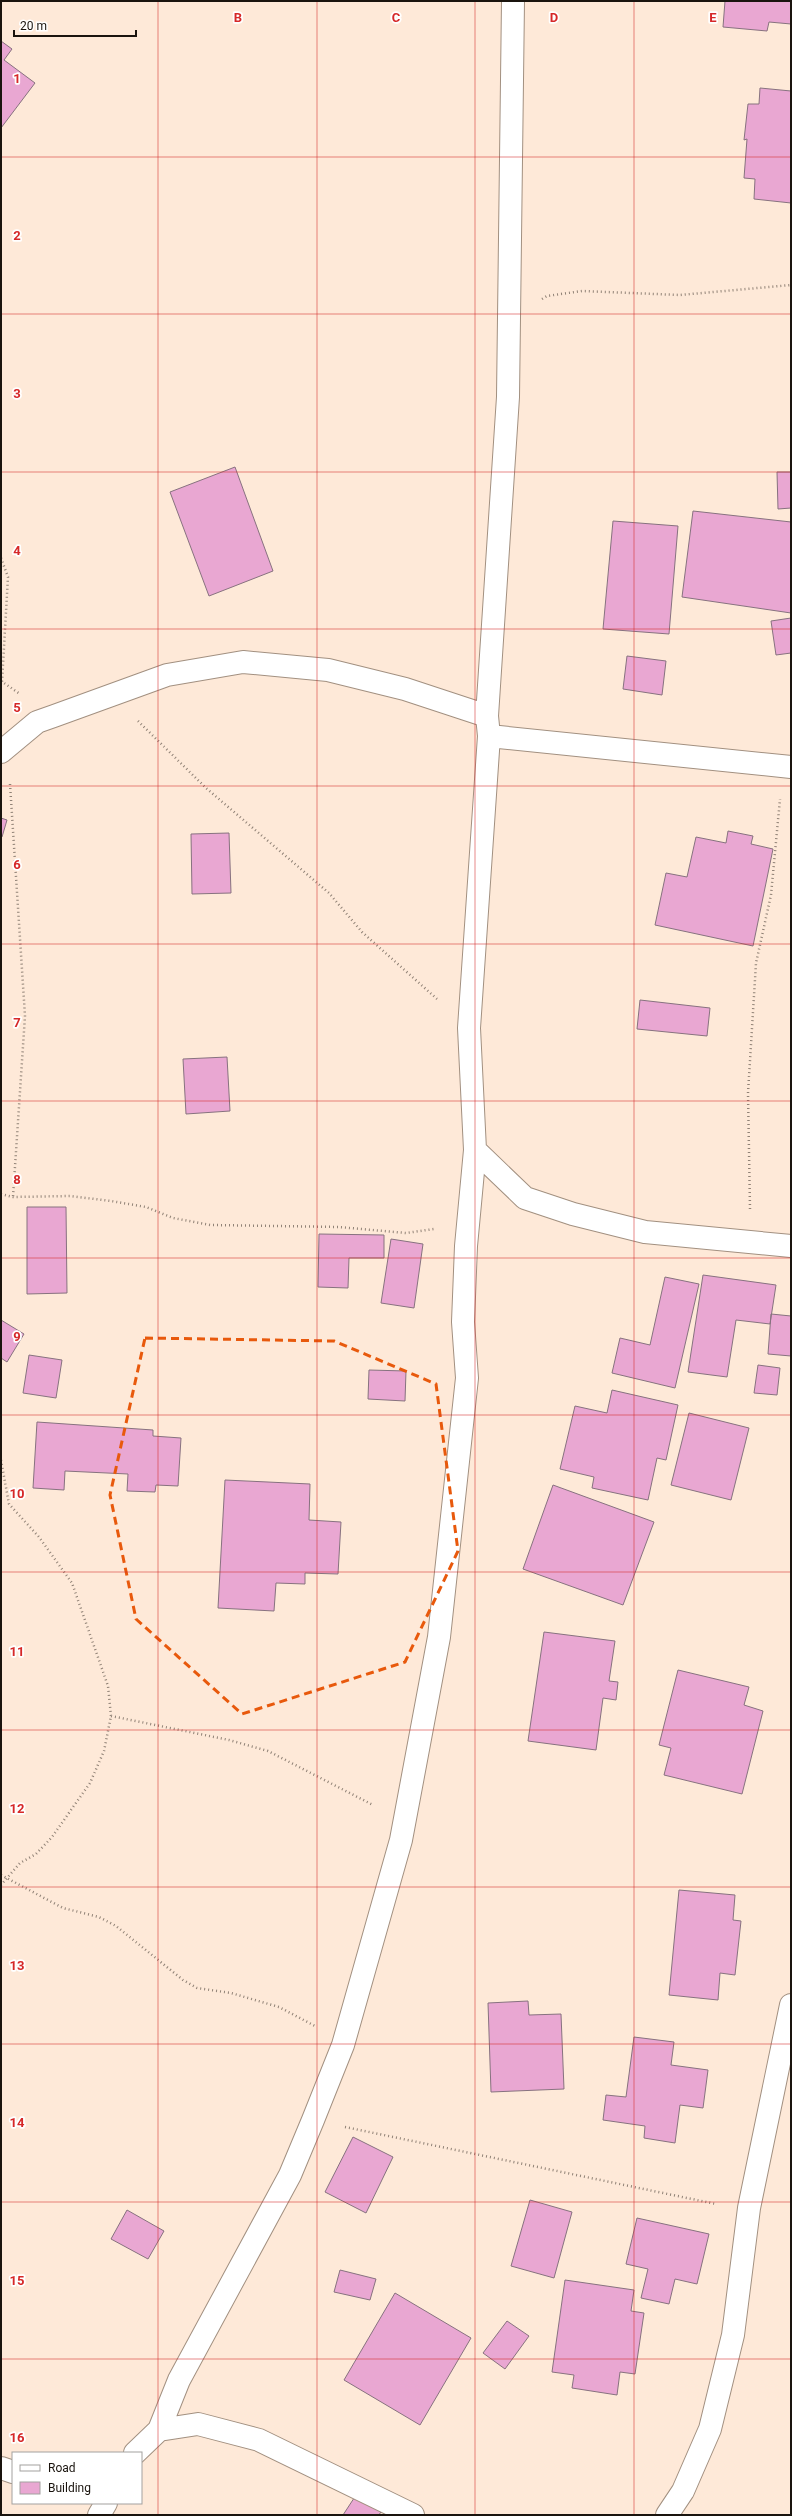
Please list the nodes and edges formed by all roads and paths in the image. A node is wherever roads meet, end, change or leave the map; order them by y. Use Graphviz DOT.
graph roads {
  1 [pos="512,1"];
  2 [pos="791,285"];
  3 [pos="508,321"];
  4 [pos="1,558"];
  5 [pos="2,682"];
  6 [pos="112,695"];
  7 [pos="488,726"];
  8 [pos="1,752"];
  9 [pos="787,767"];
  10 [pos="8,777"];
  11 [pos="469,1028"];
  12 [pos="475,1150"];
  13 [pos="1,1194"];
  14 [pos="13,1197"];
  15 [pos="750,1242"];
  16 [pos="466,1246"];
  17 [pos="791,1246"];
  18 [pos="1,1460"];
  19 [pos="111,1716"];
  20 [pos="404,1821"];
  21 [pos="1,1875"];
  22 [pos="6,1878"];
  23 [pos="1,1885"];
  24 [pos="791,2005"];
  25 [pos="343,2046"];
  26 [pos="313,2120"];
  27 [pos="749,2208"];
  28 [pos="159,2430"];
  29 [pos="137,2452"];
  30 [pos="1,2468"];
  31 [pos="12,2472"];
  32 [pos="105,2504"];
  33 [pos="99,2515"];
  34 [pos="413,2515"];
  35 [pos="667,2515"];
  1 -- 3 [label="street"];
  2 -- 3 [label="path"];
  3 -- 7 [label="street"];
  4 -- 5 [label="path"];
  6 -- 7 [label="street"];
  6 -- 8 [label="street"];
  6 -- 11 [label="path"];
  7 -- 9 [label="street"];
  7 -- 11 [label="street"];
  9 -- 15 [label="path"];
  10 -- 14 [label="path"];
  11 -- 12 [label="street"];
  12 -- 15 [label="street"];
  12 -- 16 [label="street"];
  13 -- 14 [label="path"];
  14 -- 16 [label="path"];
  15 -- 17 [label="street"];
  16 -- 20 [label="street"];
  18 -- 19 [label="path"];
  19 -- 20 [label="path"];
  19 -- 22 [label="path"];
  20 -- 25 [label="street"];
  21 -- 22 [label="path"];
  22 -- 23 [label="path"];
  22 -- 25 [label="path"];
  24 -- 27 [label="street"];
  25 -- 26 [label="street"];
  26 -- 27 [label="path"];
  26 -- 28 [label="street"];
  27 -- 35 [label="street"];
  28 -- 29 [label="street"];
  28 -- 34 [label="street"];
  30 -- 31 [label="street"];
  32 -- 33 [label="street"];
}
